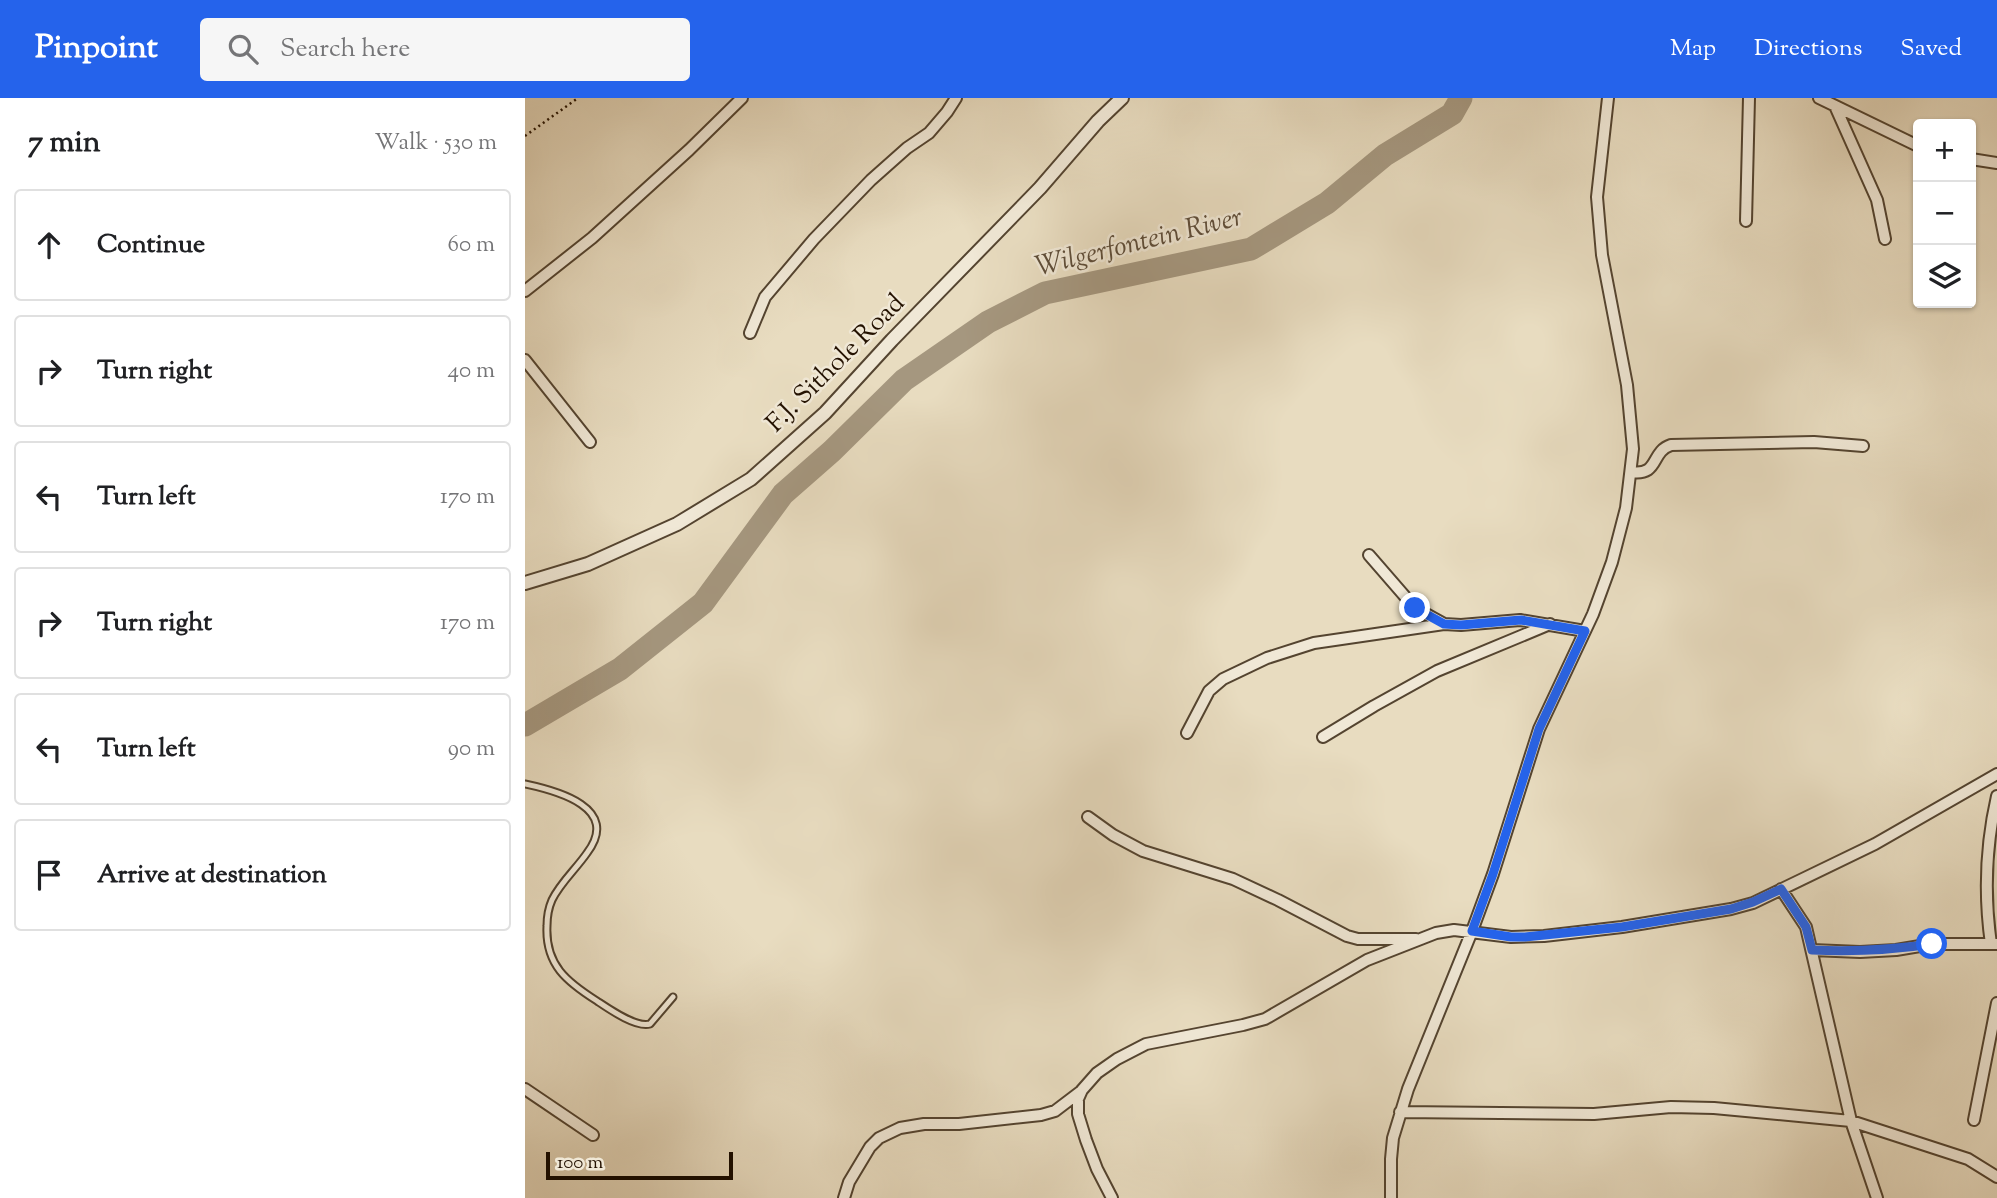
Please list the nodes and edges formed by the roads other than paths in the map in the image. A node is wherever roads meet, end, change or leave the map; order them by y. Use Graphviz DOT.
graph roads {
  1 [pos="742,98"];
  2 [pos="956,98"];
  3 [pos="1122,98"];
  4 [pos="1608,98"];
  5 [pos="1749,98"];
  6 [pos="1819,98"];
  7 [pos="1835,106"];
  8 [pos="1913,144"];
  9 [pos="1976,160"];
  10 [pos="1997,163"];
  11 [pos="1747,221"];
  12 [pos="1885,239"];
  13 [pos="525,290"];
  14 [pos="750,332"];
  15 [pos="525,360"];
  16 [pos="590,442"];
  17 [pos="1863,446"];
  18 [pos="1631,472"];
  19 [pos="1369,555"];
  20 [pos="525,583"];
  21 [pos="1444,624"];
  22 [pos="1550,624"];
  23 [pos="1585,631"];
  24 [pos="1187,733"];
  25 [pos="1323,737"];
  26 [pos="1997,774"];
  27 [pos="525,784"];
  28 [pos="1997,796"];
  29 [pos="1088,817"];
  30 [pos="1781,889"];
  31 [pos="1472,931"];
  32 [pos="1422,939"];
  33 [pos="1994,944"];
  34 [pos="1812,950"];
  35 [pos="673,997"];
  36 [pos="1997,1003"];
  37 [pos="525,1089"];
  38 [pos="1082,1090"];
  39 [pos="1400,1112"];
  40 [pos="1974,1120"];
  41 [pos="1851,1121"];
  42 [pos="593,1135"];
  43 [pos="1997,1177"];
  44 [pos="843,1198"];
  45 [pos="1112,1198"];
  46 [pos="1391,1198"];
  47 [pos="1877,1198"];
  1 -- 13 [label="street"];
  2 -- 14 [label="street"];
  3 -- 20 [label="street, F.J. Sithole Road"];
  4 -- 18 [label="street"];
  5 -- 11 [label="street"];
  6 -- 7 [label="street"];
  7 -- 8 [label="street"];
  7 -- 12 [label="street"];
  9 -- 10 [label="street"];
  15 -- 16 [label="street"];
  17 -- 18 [label="street"];
  18 -- 23 [label="street"];
  19 -- 21 [label="street"];
  21 -- 22 [label="street"];
  21 -- 24 [label="street"];
  22 -- 23 [label="street"];
  22 -- 25 [label="street"];
  23 -- 31 [label="street"];
  26 -- 30 [label="street"];
  27 -- 35 [label="lane"];
  28 -- 33 [label="street"];
  29 -- 32 [label="street"];
  30 -- 31 [label="street"];
  30 -- 34 [label="street"];
  31 -- 32 [label="street"];
  31 -- 39 [label="street"];
  32 -- 38 [label="street"];
  33 -- 34 [label="street"];
  34 -- 41 [label="street"];
  36 -- 40 [label="street"];
  37 -- 42 [label="street"];
  38 -- 44 [label="street"];
  38 -- 45 [label="street"];
  39 -- 41 [label="street"];
  39 -- 46 [label="street"];
  41 -- 43 [label="street"];
  41 -- 47 [label="street"];
}
